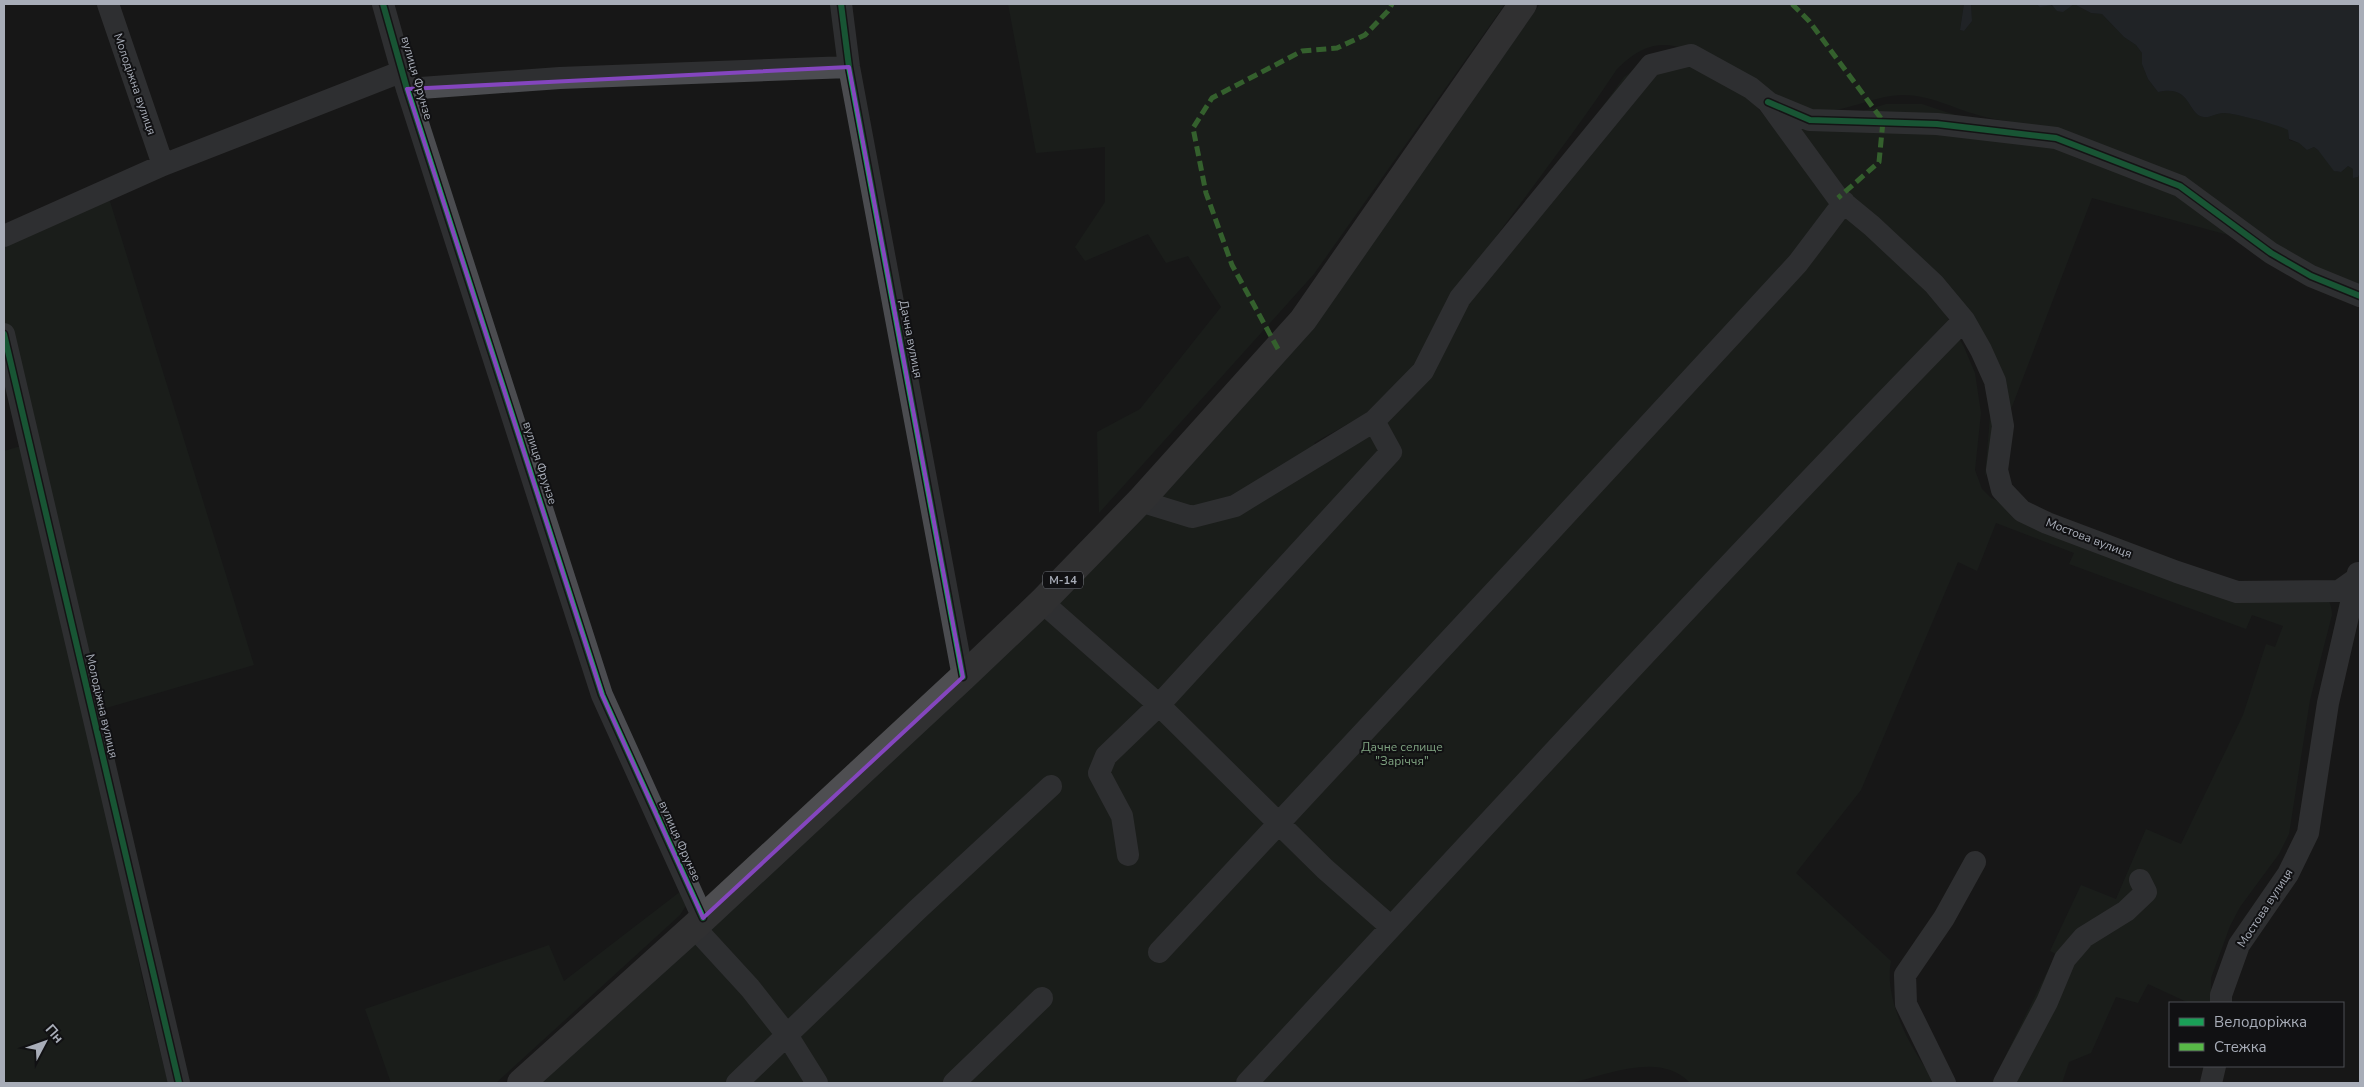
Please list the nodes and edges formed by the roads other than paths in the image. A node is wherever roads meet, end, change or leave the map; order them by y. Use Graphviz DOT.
graph roads {
  1 [pos="108,4"];
  2 [pos="383,4"];
  3 [pos="841,4"];
  4 [pos="1523,4"];
  5 [pos="848,67"];
  6 [pos="405,80"];
  7 [pos="1768,102"];
  8 [pos="163,165"];
  9 [pos="1844,202"];
  10 [pos="4,236"];
  11 [pos="2360,296"];
  12 [pos="1964,320"];
  13 [pos="4,334"];
  14 [pos="1374,421"];
  15 [pos="1140,501"];
  16 [pos="2358,573"];
  17 [pos="1042,602"];
  18 [pos="963,677"];
  19 [pos="1159,705"];
  20 [pos="1051,786"];
  21 [pos="1278,823"];
  22 [pos="1128,855"];
  23 [pos="1975,862"];
  24 [pos="2140,880"];
  25 [pos="698,923"];
  26 [pos="1391,927"];
  27 [pos="1159,952"];
  28 [pos="1042,998"];
  29 [pos="2221,1002"];
  30 [pos="787,1034"];
  31 [pos="2215,1067"];
  32 [pos="179,1083"];
  33 [pos="521,1083"];
  34 [pos="736,1083"];
  35 [pos="817,1083"];
  36 [pos="954,1083"];
  37 [pos="1247,1083"];
  38 [pos="1945,1083"];
  39 [pos="2004,1083"];
  40 [pos="2211,1083"];
  1 -- 8 [label="street, Молодіжна вулиця"];
  2 -- 6 [label="street, вулиця Фрунзе"];
  3 -- 5 [label="street, Дачна вулиця"];
  4 -- 15 [label="highway, М-14"];
  5 -- 6 [label="street"];
  5 -- 18 [label="street, Дачна вулиця"];
  6 -- 8 [label="street"];
  6 -- 25 [label="street, вулиця Фрунзе"];
  7 -- 9 [label="street, Мостова вулиця"];
  7 -- 11 [label="street"];
  7 -- 14 [label="street"];
  8 -- 10 [label="street"];
  9 -- 12 [label="street, Мостова вулиця"];
  9 -- 21 [label="street"];
  12 -- 16 [label="street, Мостова вулиця"];
  12 -- 26 [label="street"];
  13 -- 32 [label="street, Молодіжна вулиця"];
  14 -- 15 [label="street"];
  14 -- 19 [label="street"];
  15 -- 17 [label="highway, М-14"];
  16 -- 29 [label="street, Мостова вулиця"];
  17 -- 18 [label="highway, М-14"];
  17 -- 19 [label="street"];
  18 -- 25 [label="highway, М-14"];
  19 -- 21 [label="street"];
  19 -- 22 [label="street"];
  20 -- 30 [label="street"];
  21 -- 26 [label="street"];
  21 -- 27 [label="street"];
  23 -- 38 [label="street"];
  24 -- 39 [label="street"];
  25 -- 30 [label="street, вулиця Фрунзе"];
  25 -- 33 [label="highway, М-14"];
  26 -- 37 [label="street"];
  28 -- 36 [label="street"];
  30 -- 34 [label="street"];
  30 -- 35 [label="street, вулиця Фрунзе"];
  31 -- 40 [label="street"];
}
